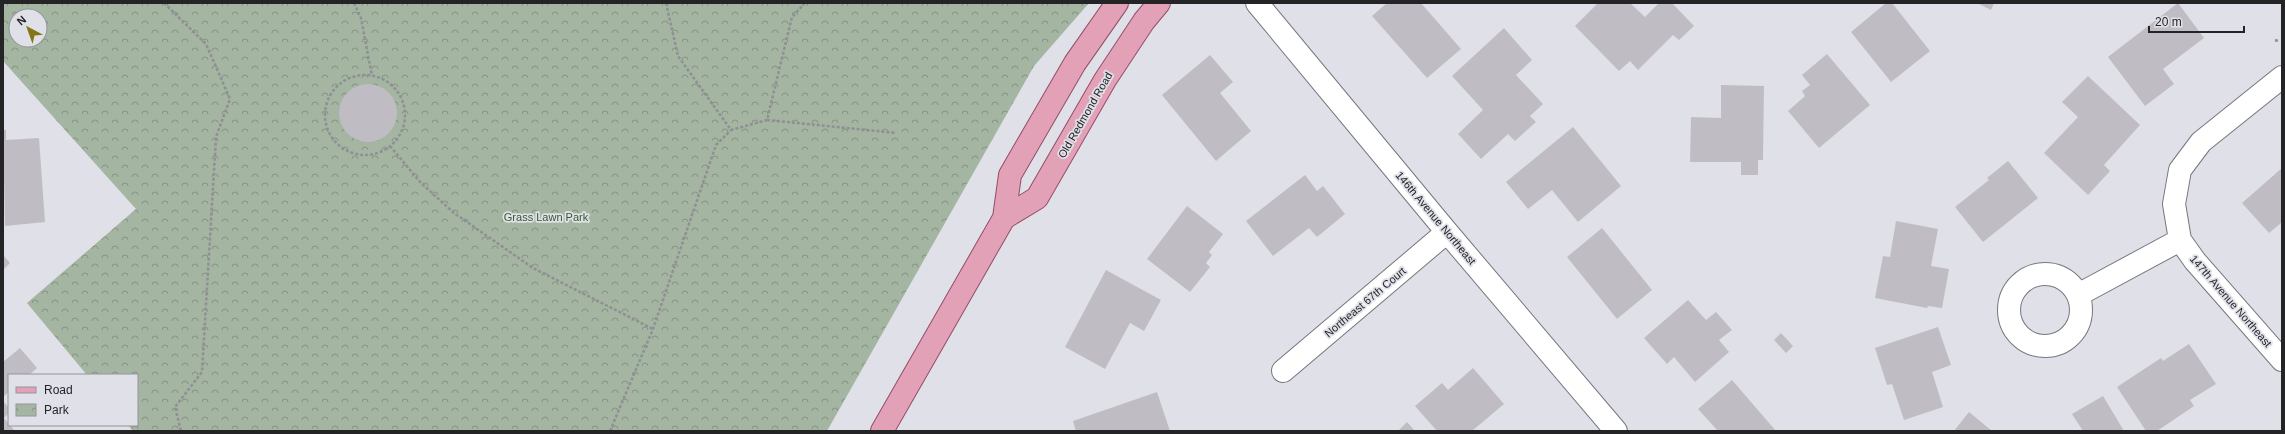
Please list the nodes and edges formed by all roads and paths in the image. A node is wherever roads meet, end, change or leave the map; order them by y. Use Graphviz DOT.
graph roads {
  1 [pos="164,3"];
  2 [pos="354,3"];
  3 [pos="666,3"];
  4 [pos="805,3"];
  5 [pos="1117,3"];
  6 [pos="1159,3"];
  7 [pos="1257,3"];
  8 [pos="372,76"];
  9 [pos="2282,77"];
  10 [pos="767,120"];
  11 [pos="731,130"];
  12 [pos="896,133"];
  13 [pos="390,146"];
  14 [pos="1004,218"];
  15 [pos="1447,232"];
  16 [pos="2180,240"];
  17 [pos="2078,295"];
  18 [pos="653,329"];
  19 [pos="2282,360"];
  20 [pos="1283,371"];
  21 [pos="181,431"];
  22 [pos="610,431"];
  23 [pos="882,431"];
  24 [pos="1616,431"];
  1 -- 21 [label="path"];
  2 -- 8 [label="path"];
  3 -- 11 [label="path"];
  4 -- 10 [label="path"];
  5 -- 14 [label="main road, Old Redmond Road"];
  6 -- 14 [label="main road, Old Redmond Road"];
  7 -- 15 [label="street, 146th Avenue Northeast"];
  8 -- 13 [label="path"];
  8 -- 13 [label="path"];
  9 -- 16 [label="street"];
  10 -- 11 [label="path"];
  10 -- 12 [label="path"];
  11 -- 18 [label="path"];
  13 -- 18 [label="path"];
  14 -- 23 [label="main road, Old Redmond Road"];
  15 -- 20 [label="street, Northeast 67th Court"];
  15 -- 24 [label="street, 146th Avenue Northeast"];
  16 -- 17 [label="street"];
  16 -- 19 [label="street, 147th Avenue Northeast"];
  18 -- 22 [label="path"];
}
